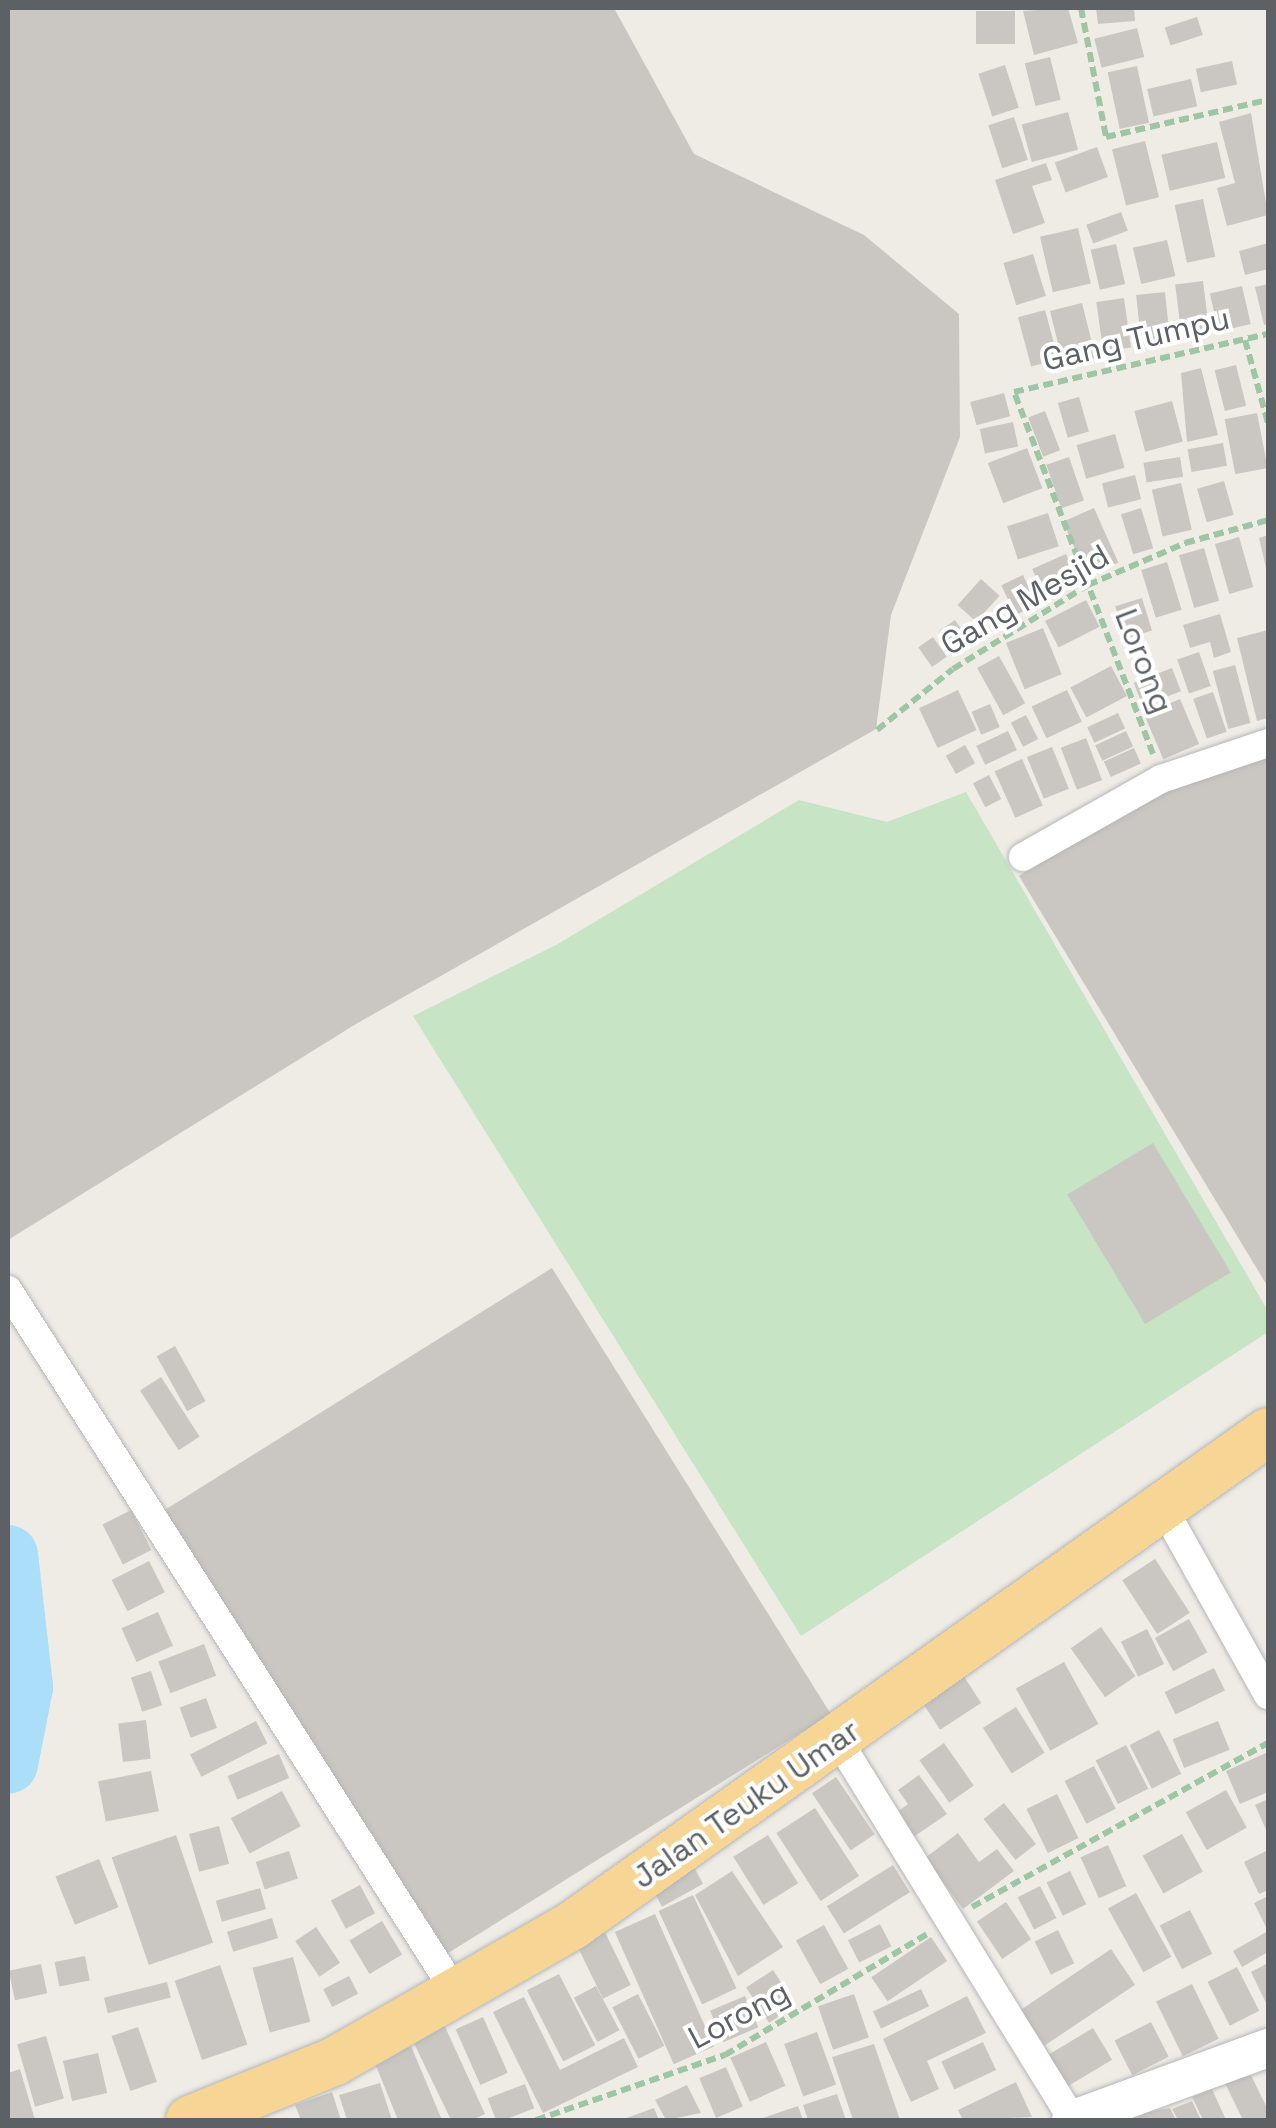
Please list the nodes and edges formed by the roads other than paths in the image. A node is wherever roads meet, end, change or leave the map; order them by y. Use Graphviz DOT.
graph roads {
  1 [pos="1268,743"];
  2 [pos="1023,856"];
  3 [pos="8,1290"];
  4 [pos="1268,1432"];
  5 [pos="1165,1511"];
  6 [pos="1268,1695"];
  7 [pos="838,1740"];
  8 [pos="456,1992"];
  9 [pos="1268,2048"];
  10 [pos="190,2120"];
  11 [pos="1072,2120"];
  1 -- 2 [label="street"];
  3 -- 8 [label="street"];
  4 -- 5 [label="highway, Jalan Teuku Umar"];
  5 -- 6 [label="street"];
  5 -- 7 [label="highway, Jalan Teuku Umar"];
  7 -- 8 [label="highway, Jalan Teuku Umar"];
  7 -- 11 [label="street"];
  8 -- 10 [label="highway, Jalan Teuku Umar"];
  9 -- 11 [label="main road"];
}
